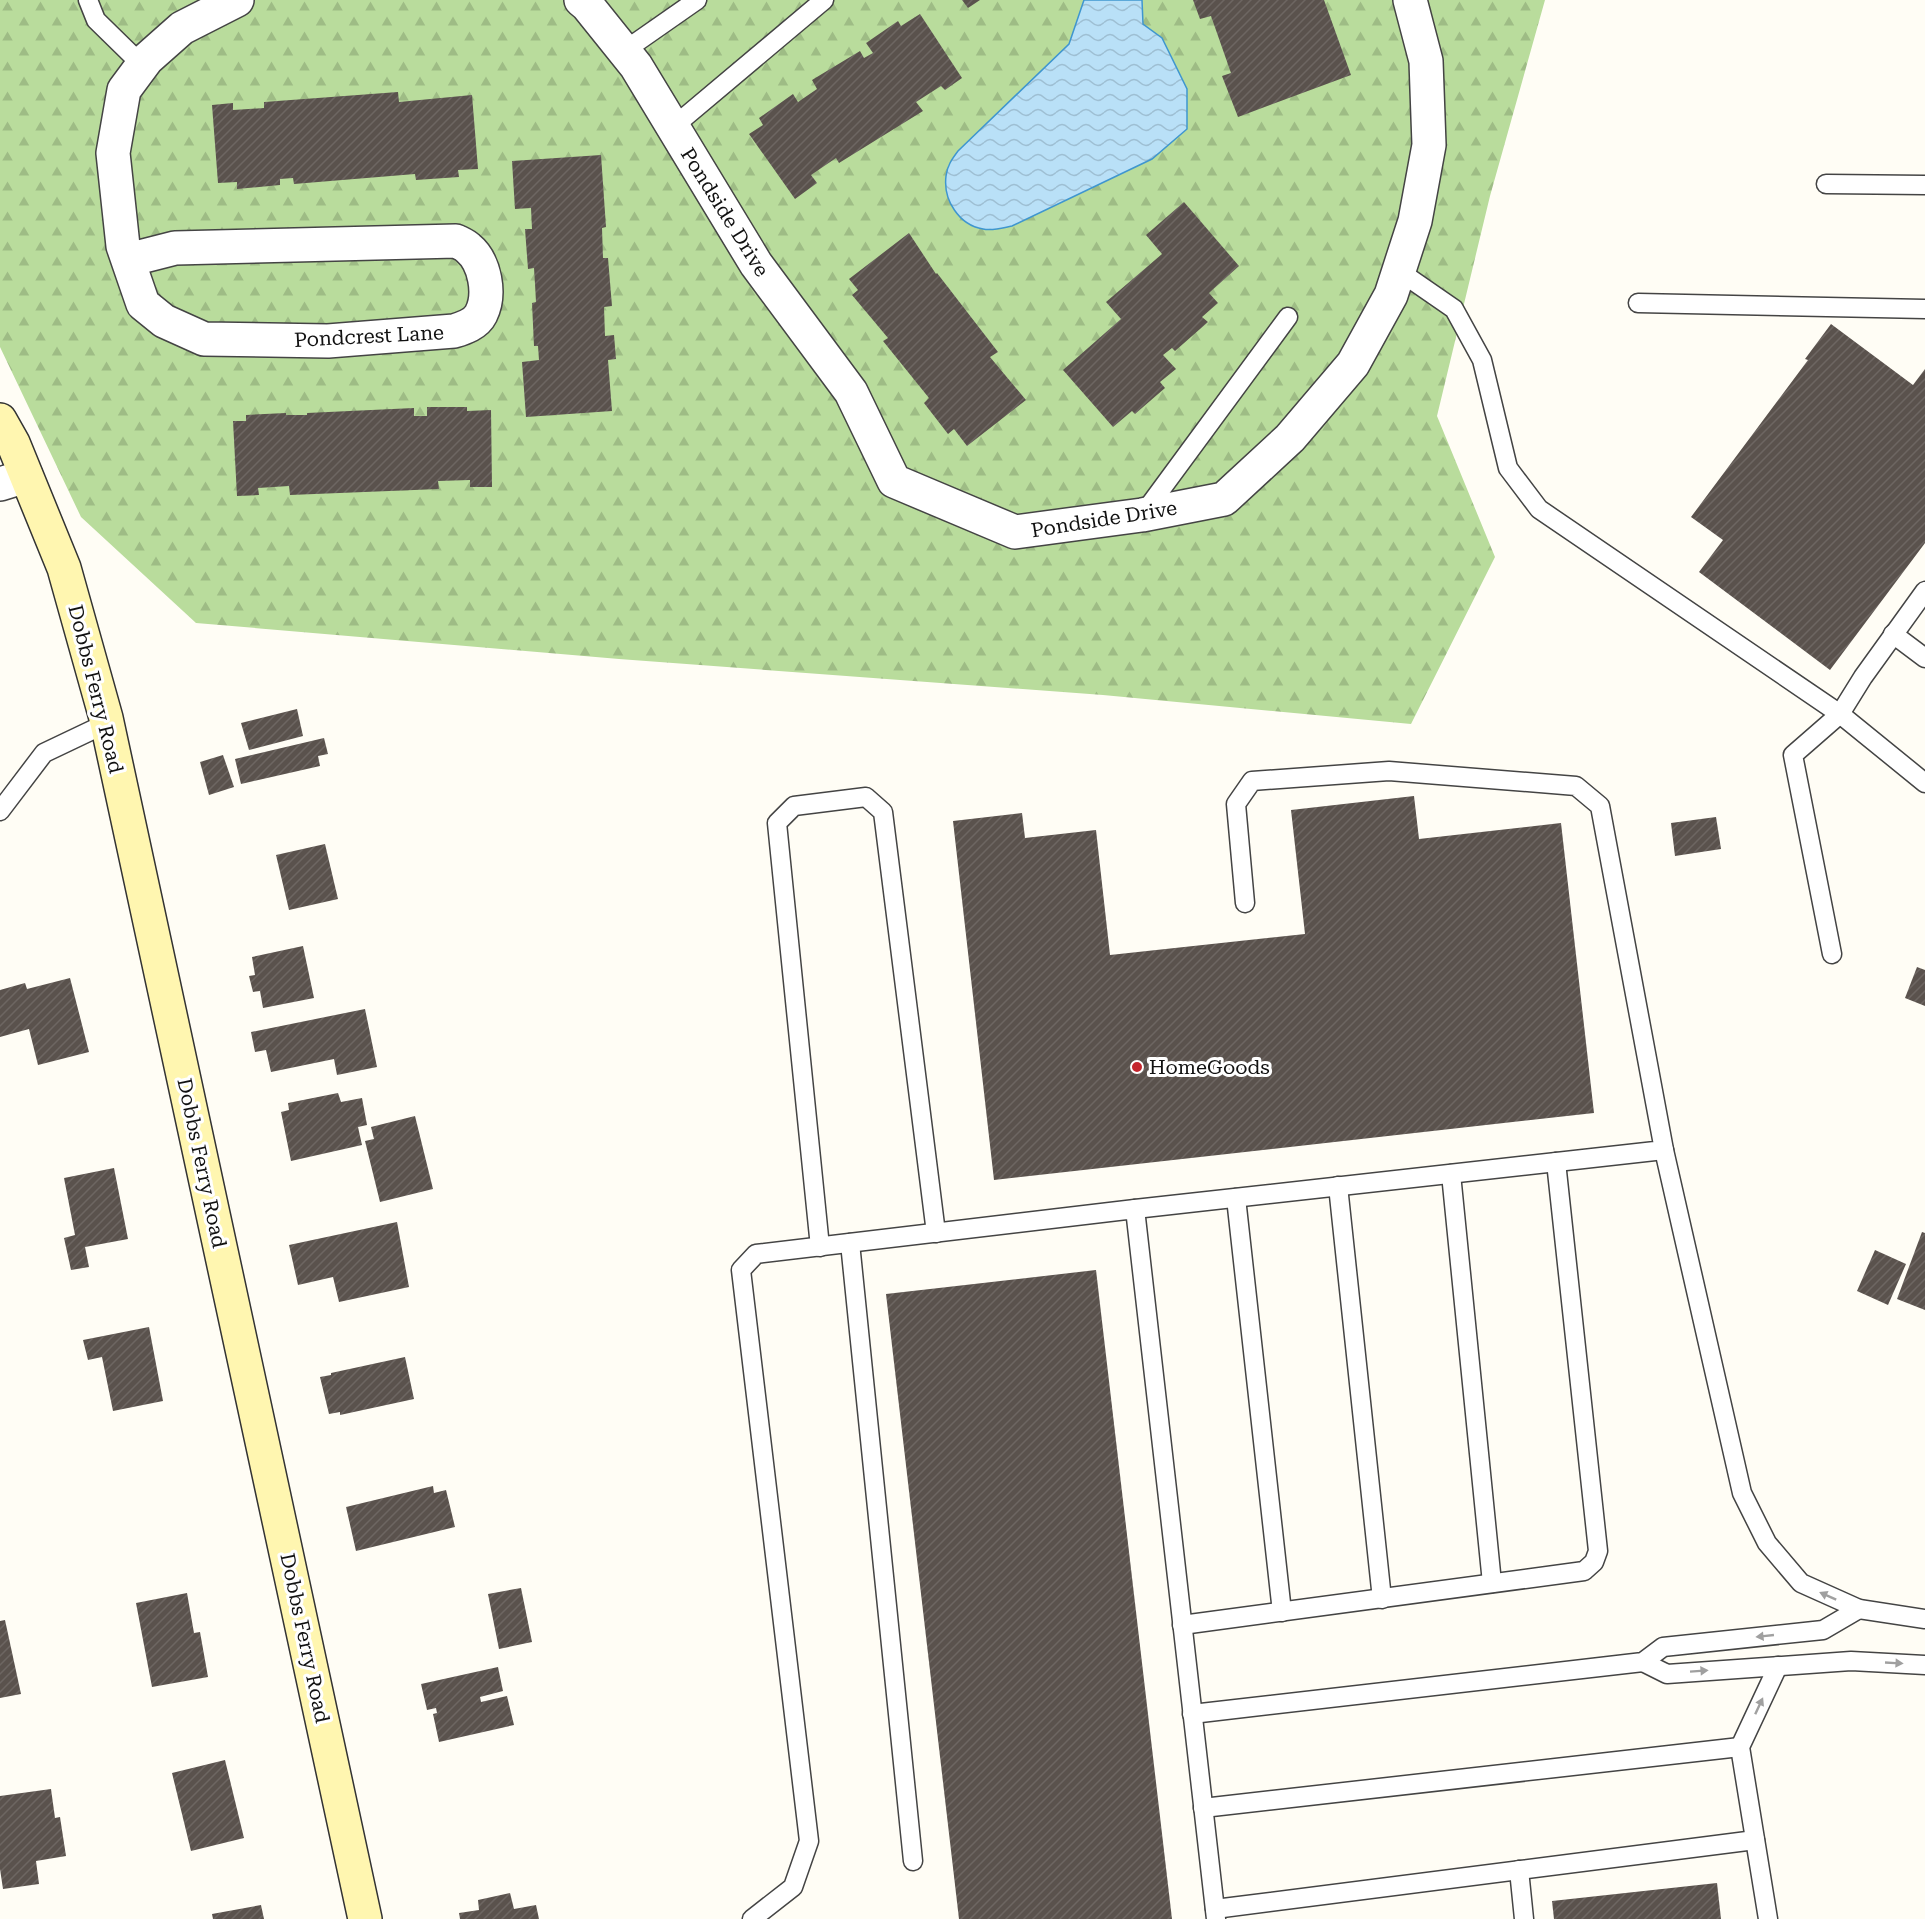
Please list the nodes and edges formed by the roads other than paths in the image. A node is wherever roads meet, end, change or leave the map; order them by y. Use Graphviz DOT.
graph roads {
  1 [pos="88,0"];
  2 [pos="237,0"];
  3 [pos="581,0"];
  4 [pos="697,0"];
  5 [pos="824,0"];
  6 [pos="1410,0"];
  7 [pos="624,51"];
  8 [pos="142,65"];
  9 [pos="673,127"];
  10 [pos="1826,184"];
  11 [pos="1925,184"];
  12 [pos="128,260"];
  13 [pos="1399,271"];
  14 [pos="1638,303"];
  15 [pos="1925,309"];
  16 [pos="1288,317"];
  17 [pos="0,420"];
  18 [pos="13,480"];
  19 [pos="1142,515"];
  20 [pos="1925,591"];
  21 [pos="1893,634"];
  22 [pos="1925,658"];
  23 [pos="1840,714"];
  24 [pos="107,723"];
  25 [pos="1925,783"];
  26 [pos="0,811"];
  27 [pos="1245,903"];
  28 [pos="1832,954"];
  29 [pos="1664,1150"];
  30 [pos="1556,1162"];
  31 [pos="1451,1174"];
  32 [pos="1338,1186"];
  33 [pos="1236,1198"];
  34 [pos="1135,1209"];
  35 [pos="936,1233"];
  36 [pos="850,1243"];
  37 [pos="820,1247"];
  38 [pos="1492,1583"];
  39 [pos="1382,1599"];
  40 [pos="1859,1610"];
  41 [pos="1282,1612"];
  42 [pos="1925,1619"];
  43 [pos="1182,1625"];
  44 [pos="1643,1662"];
  45 [pos="1925,1665"];
  46 [pos="1778,1666"];
  47 [pos="1192,1714"];
  48 [pos="1740,1747"];
  49 [pos="1203,1808"];
  50 [pos="1755,1840"];
  51 [pos="913,1861"];
  52 [pos="1519,1870"];
  53 [pos="1216,1914"];
  54 [pos="365,1919"];
  55 [pos="752,1919"];
  56 [pos="1524,1919"];
  57 [pos="1768,1919"];
  1 -- 8 [label="lane"];
  2 -- 8 [label="street, Pondcrest Lane"];
  3 -- 7 [label="street, Pondside Drive"];
  4 -- 7 [label="lane"];
  5 -- 9 [label="lane"];
  6 -- 13 [label="street, Pondside Drive"];
  7 -- 9 [label="street, Pondside Drive"];
  8 -- 12 [label="street, Pondcrest Lane"];
  9 -- 19 [label="street, Pondside Drive"];
  10 -- 11 [label="lane"];
  12 -- 12 [label="street, Pondcrest Lane"];
  13 -- 19 [label="street, Pondside Drive"];
  13 -- 23 [label="lane"];
  14 -- 15 [label="lane"];
  16 -- 19 [label="lane"];
  17 -- 18 [label="main road, Dobbs Ferry Road"];
  18 -- 24 [label="main road, Dobbs Ferry Road"];
  20 -- 21 [label="lane"];
  21 -- 22 [label="lane"];
  21 -- 23 [label="lane"];
  23 -- 25 [label="lane"];
  23 -- 28 [label="lane"];
  24 -- 26 [label="lane"];
  24 -- 54 [label="main road, Dobbs Ferry Road"];
  27 -- 29 [label="lane"];
  29 -- 30 [label="lane"];
  40 -- 29 [label="lane, one-way"];
  30 -- 31 [label="lane"];
  30 -- 38 [label="lane"];
  31 -- 32 [label="lane"];
  31 -- 38 [label="lane"];
  32 -- 33 [label="lane"];
  32 -- 39 [label="lane"];
  33 -- 34 [label="lane"];
  33 -- 41 [label="lane"];
  34 -- 35 [label="lane"];
  34 -- 43 [label="lane"];
  35 -- 36 [label="lane"];
  35 -- 37 [label="lane"];
  36 -- 37 [label="lane"];
  36 -- 51 [label="lane"];
  37 -- 55 [label="lane"];
  38 -- 39 [label="lane"];
  39 -- 41 [label="lane"];
  40 -- 42 [label="lane"];
  40 -- 44 [label="lane, one-way"];
  41 -- 43 [label="lane"];
  43 -- 47 [label="lane"];
  44 -- 46 [label="lane, one-way"];
  44 -- 47 [label="lane"];
  46 -- 45 [label="lane, one-way"];
  48 -- 46 [label="lane, one-way"];
  47 -- 49 [label="lane"];
  48 -- 49 [label="lane"];
  48 -- 50 [label="lane"];
  49 -- 53 [label="lane"];
  50 -- 52 [label="lane"];
  50 -- 57 [label="lane"];
  52 -- 53 [label="lane"];
  52 -- 56 [label="lane"];
}
